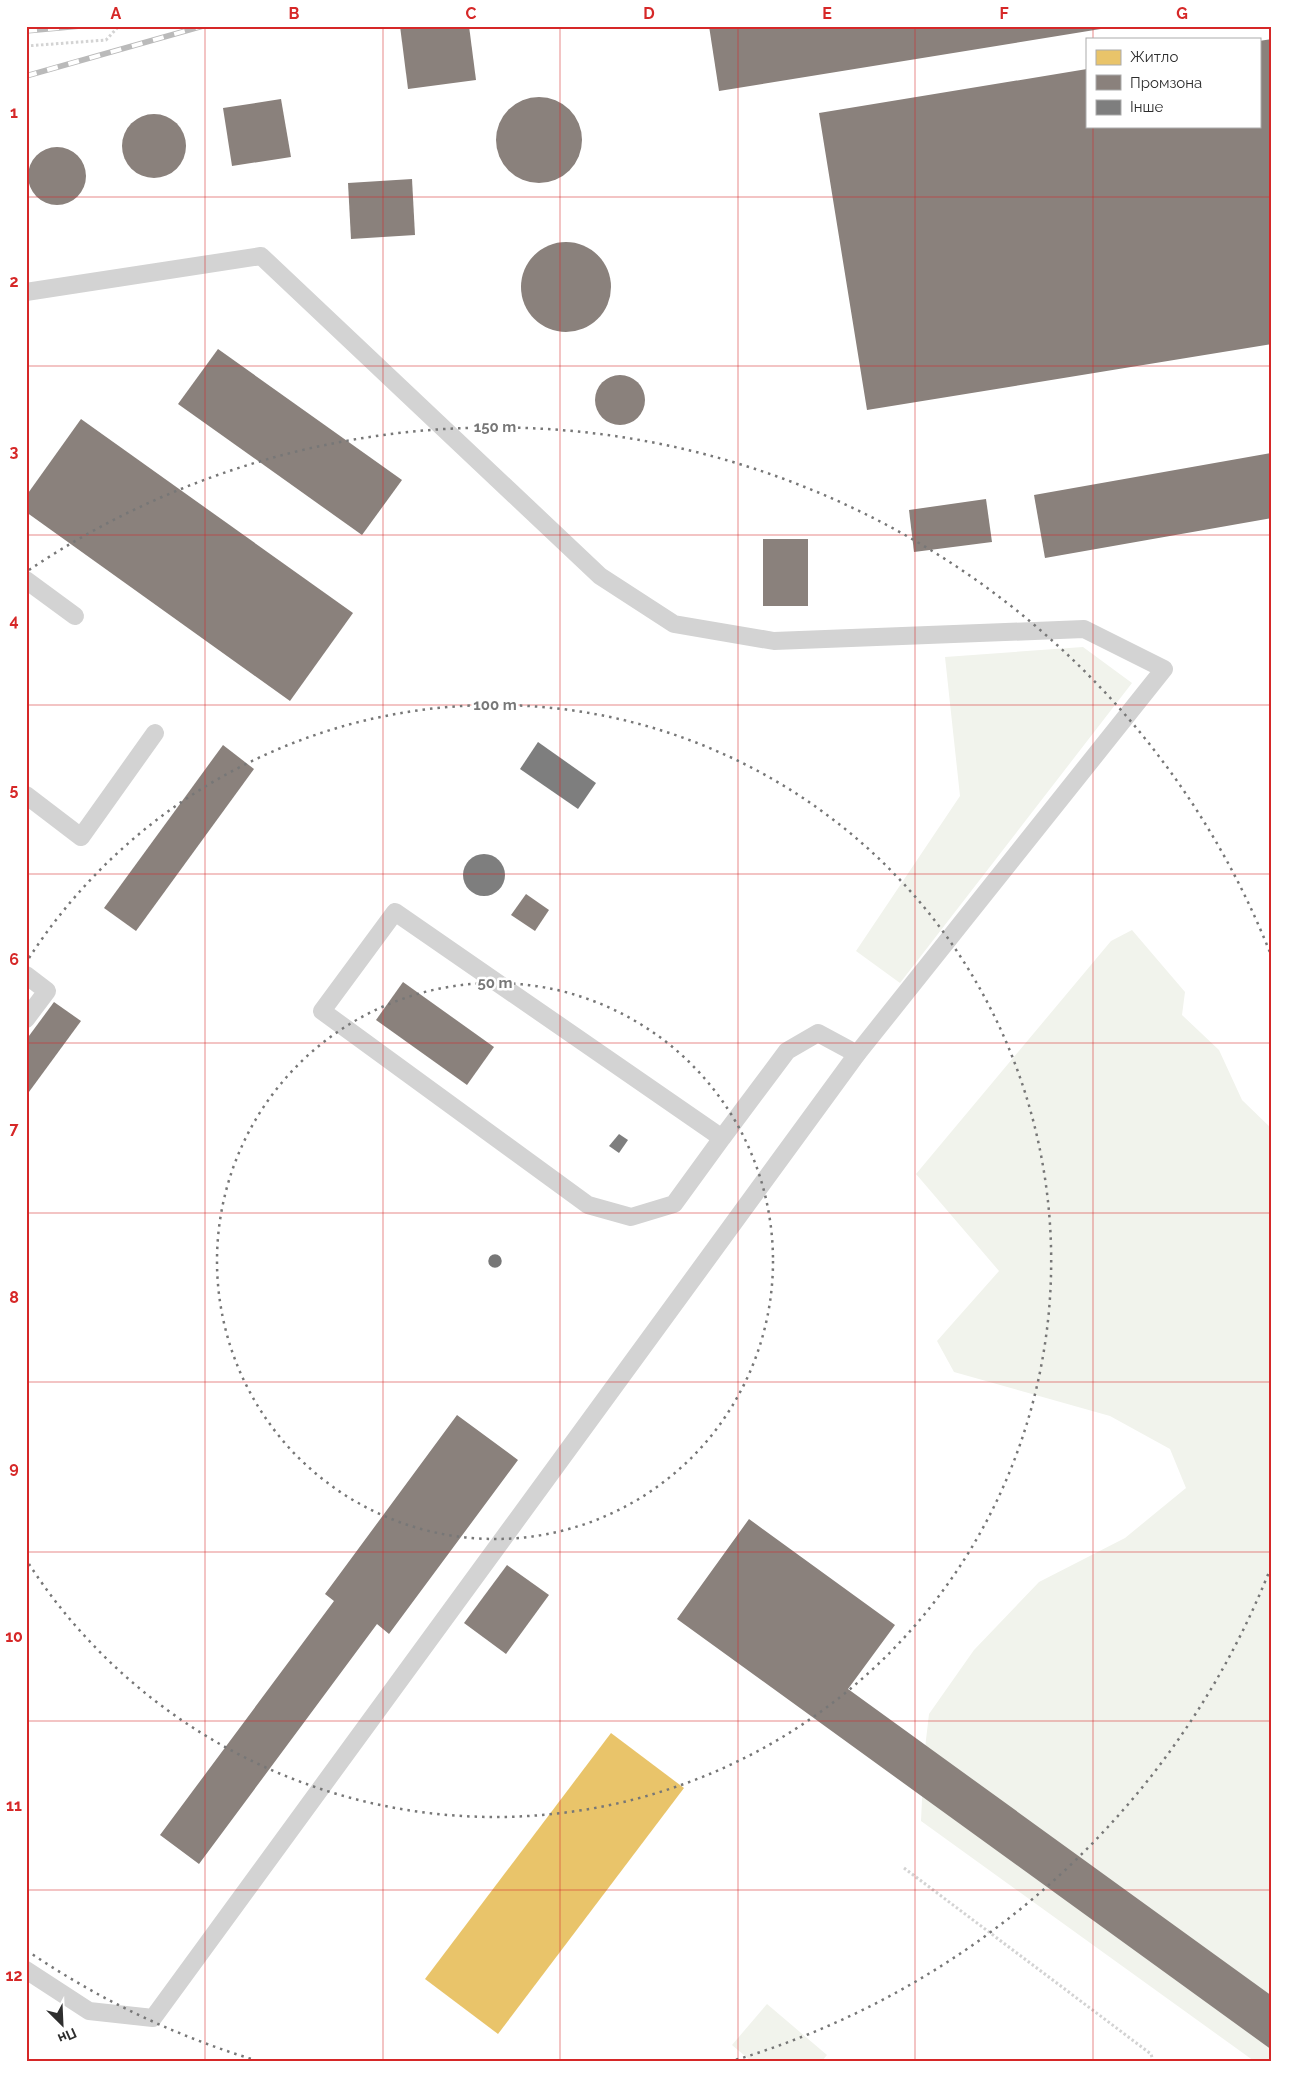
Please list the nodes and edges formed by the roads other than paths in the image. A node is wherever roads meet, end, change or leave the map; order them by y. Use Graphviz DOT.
graph roads {
  1 [pos="26,292"];
  2 [pos="26,580"];
  3 [pos="75,616"];
  4 [pos="155,733"];
  5 [pos="26,795"];
  6 [pos="26,975"];
  7 [pos="26,1019"];
  8 [pos="857,1054"];
  9 [pos="722,1138"];
  10 [pos="26,1970"];
  1 -- 8 [label="lane"];
  2 -- 3 [label="lane"];
  4 -- 5 [label="lane"];
  6 -- 7 [label="lane"];
  8 -- 9 [label="lane"];
  8 -- 10 [label="lane"];
  9 -- 9 [label="lane"];
}
